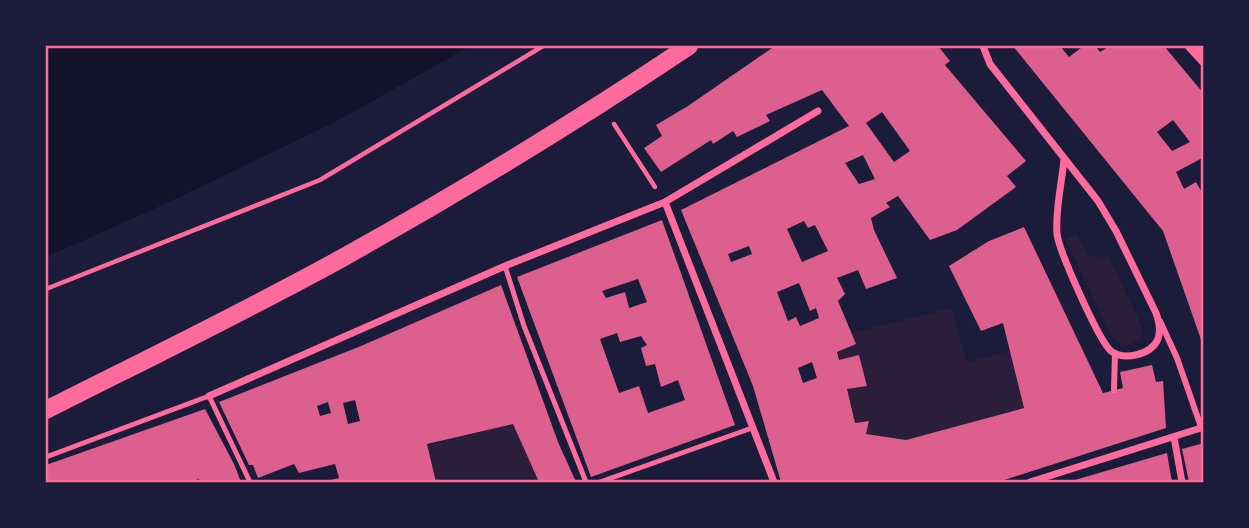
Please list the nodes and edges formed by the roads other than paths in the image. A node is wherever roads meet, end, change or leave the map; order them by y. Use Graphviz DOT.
graph roads {
  1 [pos="689,46"];
  2 [pos="983,46"];
  3 [pos="1191,46"];
  4 [pos="1203,60"];
  5 [pos="818,111"];
  6 [pos="1064,159"];
  7 [pos="666,202"];
  8 [pos="505,266"];
  9 [pos="1156,313"];
  10 [pos="1115,354"];
  11 [pos="1114,390"];
  12 [pos="209,396"];
  13 [pos="46,410"];
  14 [pos="751,424"];
  15 [pos="1203,427"];
  16 [pos="1174,437"];
  17 [pos="1125,442"];
  18 [pos="1127,452"];
  19 [pos="46,457"];
  20 [pos="586,481"];
  21 [pos="250,482"];
  22 [pos="600,482"];
  23 [pos="772,482"];
  24 [pos="1030,482"];
  25 [pos="1182,482"];
  1 -- 13 [label="main road"];
  2 -- 6 [label="street"];
  3 -- 4 [label="street"];
  5 -- 7 [label="street"];
  6 -- 9 [label="street"];
  6 -- 10 [label="street"];
  7 -- 8 [label="street"];
  7 -- 14 [label="street"];
  8 -- 12 [label="street"];
  8 -- 20 [label="lane"];
  9 -- 10 [label="street"];
  9 -- 15 [label="street"];
  10 -- 11 [label="street"];
  12 -- 19 [label="lane"];
  12 -- 21 [label="lane"];
  14 -- 22 [label="lane"];
  14 -- 23 [label="street"];
  15 -- 16 [label="street"];
  16 -- 18 [label="street"];
  16 -- 25 [label="street"];
  17 -- 18 [label="street"];
  18 -- 24 [label="street"];
}
